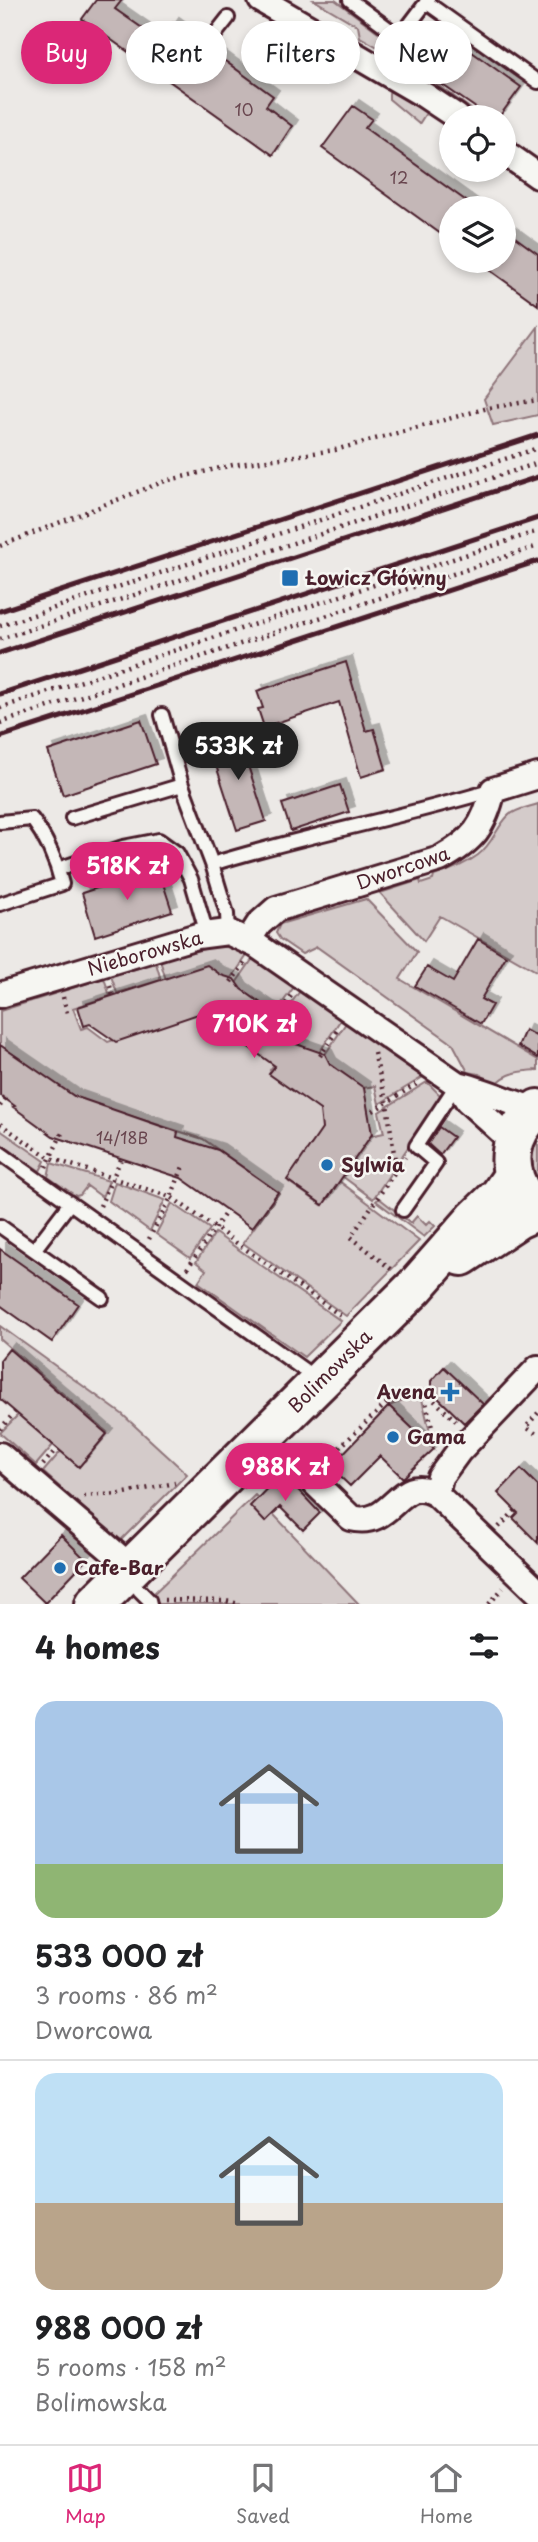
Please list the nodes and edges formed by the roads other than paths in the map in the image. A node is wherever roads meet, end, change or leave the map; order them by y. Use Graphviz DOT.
graph roads {
  1 [pos="351,0"];
  2 [pos="265,1"];
  3 [pos="427,1"];
  4 [pos="228,18"];
  5 [pos="226,21"];
  6 [pos="538,82"];
  7 [pos="439,105"];
  8 [pos="516,160"];
  9 [pos="538,176"];
  10 [pos="162,715"];
  11 [pos="538,776"];
  12 [pos="182,785"];
  13 [pos="493,790"];
  14 [pos="72,818"];
  15 [pos="0,822"];
  16 [pos="212,864"];
  17 [pos="58,869"];
  18 [pos="0,904"];
  19 [pos="233,940"];
  20 [pos="0,995"];
  21 [pos="457,1084"];
  22 [pos="537,1109"];
  23 [pos="0,1153"];
  24 [pos="513,1159"];
  25 [pos="70,1203"];
  26 [pos="403,1210"];
  27 [pos="538,1210"];
  28 [pos="0,1226"];
  29 [pos="34,1250"];
  30 [pos="407,1280"];
  31 [pos="102,1298"];
  32 [pos="538,1368"];
  33 [pos="318,1383"];
  34 [pos="0,1455"];
  35 [pos="299,1468"];
  36 [pos="436,1494"];
  37 [pos="135,1579"];
  38 [pos="538,1592"];
  39 [pos="96,1604"];
  40 [pos="152,1604"];
  1 -- 3 [label="lane"];
  2 -- 7 [label="street"];
  3 -- 6 [label="lane"];
  4 -- 5 [label="lane"];
  8 -- 9 [label="street"];
  10 -- 12 [label="lane"];
  11 -- 13 [label="street"];
  12 -- 14 [label="lane"];
  12 -- 16 [label="lane"];
  13 -- 16 [label="lane"];
  13 -- 19 [label="street, Dworcowa"];
  15 -- 17 [label="lane"];
  16 -- 19 [label="lane"];
  17 -- 18 [label="lane"];
  17 -- 19 [label="lane"];
  19 -- 20 [label="street, Nieborowska"];
  19 -- 21 [label="street"];
  21 -- 22 [label="street"];
  21 -- 24 [label="street"];
  21 -- 26 [label="lane"];
  22 -- 24 [label="main road, Bolimowska"];
  23 -- 25 [label="lane"];
  24 -- 27 [label="main road"];
  24 -- 30 [label="main road, Bolimowska"];
  25 -- 29 [label="lane"];
  25 -- 33 [label="lane"];
  27 -- 30 [label="main road, Bolimowska"];
  28 -- 29 [label="lane"];
  29 -- 31 [label="lane"];
  30 -- 33 [label="main road, Bolimowska"];
  32 -- 36 [label="street"];
  33 -- 37 [label="main road, Bolimowska"];
  34 -- 37 [label="street"];
  35 -- 36 [label="street"];
  36 -- 38 [label="street"];
  37 -- 39 [label="main road, Bolimowska"];
  37 -- 40 [label="lane"];
}
